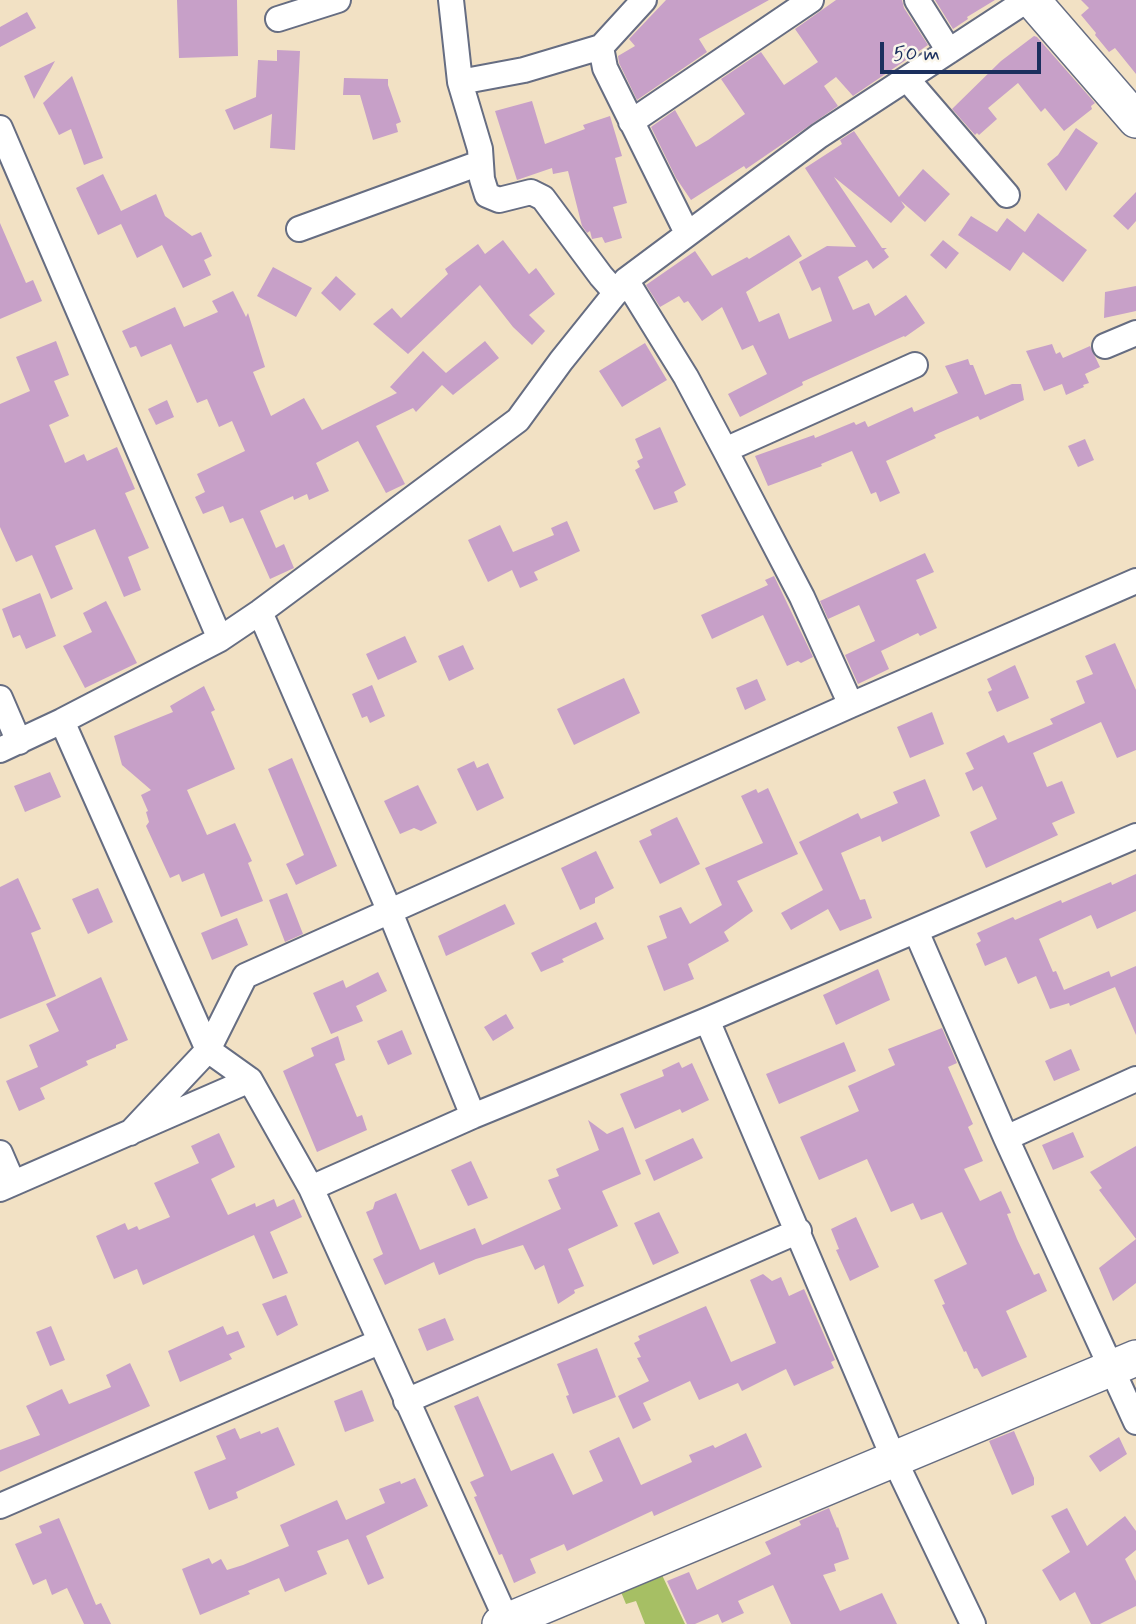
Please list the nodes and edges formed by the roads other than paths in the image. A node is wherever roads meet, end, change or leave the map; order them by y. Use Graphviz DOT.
graph roads {
  1 [pos="338,0"];
  2 [pos="451,0"];
  3 [pos="644,0"];
  4 [pos="811,0"];
  5 [pos="917,0"];
  6 [pos="1030,0"];
  7 [pos="278,19"];
  8 [pos="601,47"];
  9 [pos="949,51"];
  10 [pos="907,79"];
  11 [pos="460,82"];
  12 [pos="1136,120"];
  13 [pos="631,122"];
  14 [pos="0,128"];
  15 [pos="480,163"];
  16 [pos="1007,195"];
  17 [pos="299,229"];
  18 [pos="688,233"];
  19 [pos="621,286"];
  20 [pos="1136,333"];
  21 [pos="1105,346"];
  22 [pos="915,365"];
  23 [pos="725,450"];
  24 [pos="1136,582"];
  25 [pos="260,612"];
  26 [pos="220,639"];
  27 [pos="0,698"];
  28 [pos="851,705"];
  29 [pos="62,721"];
  30 [pos="10,746"];
  31 [pos="1136,836"];
  32 [pos="390,912"];
  33 [pos="916,931"];
  34 [pos="707,1020"];
  35 [pos="208,1049"];
  36 [pos="1136,1079"];
  37 [pos="250,1080"];
  38 [pos="473,1116"];
  39 [pos="130,1132"];
  40 [pos="1006,1138"];
  41 [pos="0,1153"];
  42 [pos="6,1186"];
  43 [pos="311,1188"];
  44 [pos="799,1231"];
  45 [pos="379,1342"];
  46 [pos="1123,1363"];
  47 [pos="407,1401"];
  48 [pos="1136,1422"];
  49 [pos="894,1459"];
  50 [pos="0,1506"];
  51 [pos="504,1623"];
  52 [pos="972,1624"];
  1 -- 7 [label="street"];
  2 -- 11 [label="street"];
  3 -- 8 [label="street"];
  4 -- 13 [label="street"];
  5 -- 9 [label="street"];
  6 -- 9 [label="street"];
  6 -- 12 [label="street"];
  8 -- 11 [label="street"];
  8 -- 13 [label="street"];
  9 -- 10 [label="street"];
  10 -- 16 [label="street"];
  10 -- 18 [label="street"];
  11 -- 15 [label="street"];
  13 -- 18 [label="street"];
  14 -- 26 [label="street"];
  15 -- 17 [label="street"];
  15 -- 19 [label="street"];
  18 -- 19 [label="street"];
  19 -- 23 [label="street"];
  19 -- 25 [label="street"];
  20 -- 21 [label="street"];
  22 -- 23 [label="street"];
  23 -- 28 [label="street"];
  24 -- 28 [label="street"];
  25 -- 26 [label="street"];
  25 -- 32 [label="street"];
  26 -- 29 [label="street"];
  27 -- 30 [label="street"];
  28 -- 32 [label="street"];
  29 -- 30 [label="street"];
  29 -- 35 [label="street"];
  31 -- 33 [label="street"];
  32 -- 35 [label="street"];
  32 -- 38 [label="street"];
  33 -- 34 [label="street"];
  33 -- 40 [label="street"];
  34 -- 38 [label="street"];
  34 -- 44 [label="street"];
  35 -- 37 [label="street"];
  35 -- 39 [label="street"];
  36 -- 40 [label="street"];
  37 -- 39 [label="street"];
  37 -- 43 [label="street"];
  38 -- 43 [label="street"];
  39 -- 42 [label="street"];
  40 -- 46 [label="street"];
  41 -- 42 [label="street"];
  43 -- 45 [label="street"];
  44 -- 47 [label="street"];
  44 -- 49 [label="street"];
  45 -- 47 [label="street"];
  45 -- 50 [label="street"];
  46 -- 48 [label="street"];
  46 -- 49 [label="street"];
  47 -- 51 [label="street"];
  49 -- 51 [label="street"];
  49 -- 52 [label="street"];
}
